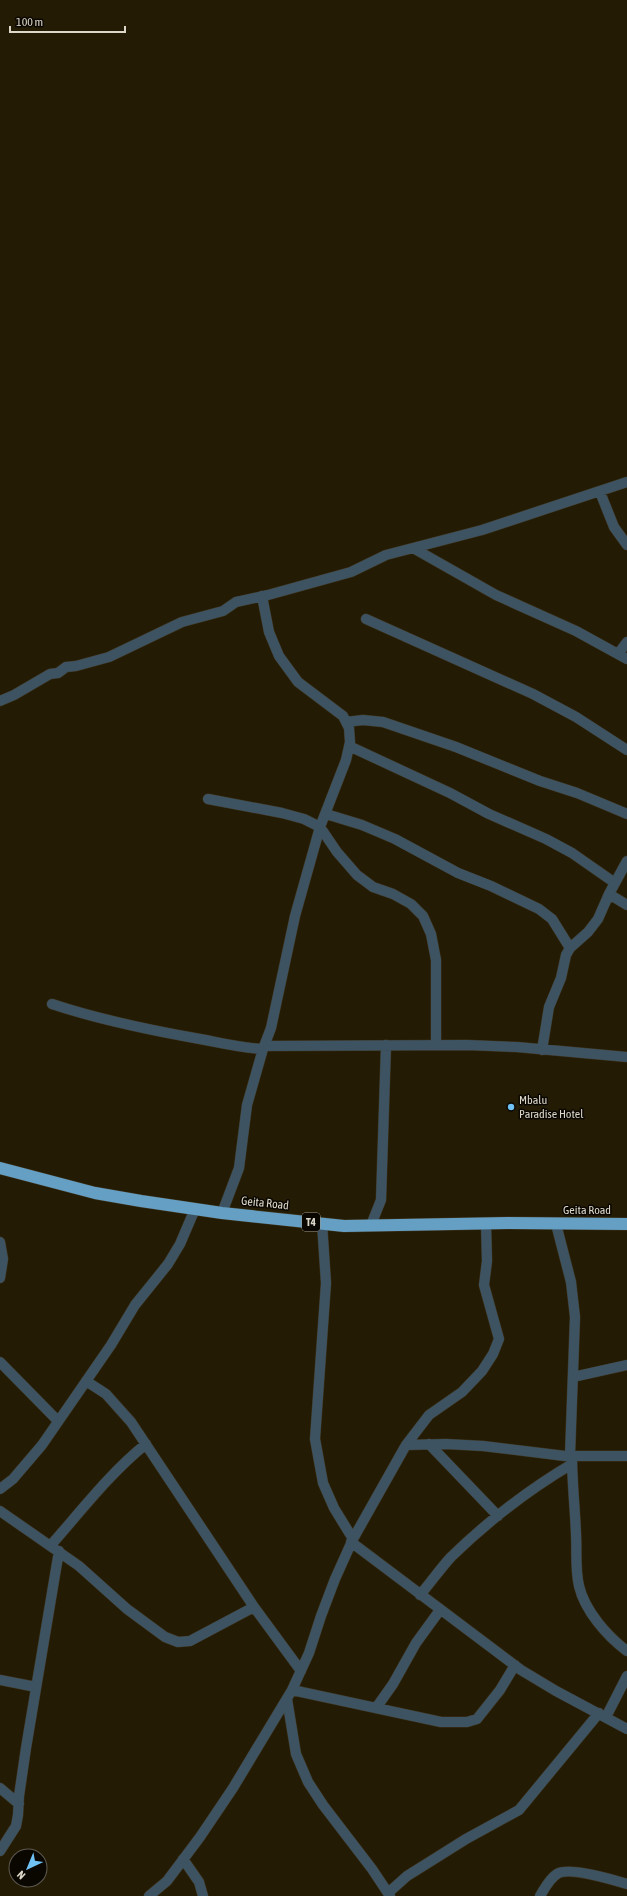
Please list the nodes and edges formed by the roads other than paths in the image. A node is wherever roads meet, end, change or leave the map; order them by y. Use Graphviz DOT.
graph roads {
  1 [pos="627,482"];
  2 [pos="600,492"];
  3 [pos="627,545"];
  4 [pos="413,548"];
  5 [pos="262,596"];
  6 [pos="366,619"];
  7 [pos="627,642"];
  8 [pos="618,654"];
  9 [pos="627,659"];
  10 [pos="0,701"];
  11 [pos="346,722"];
  12 [pos="349,746"];
  13 [pos="627,750"];
  14 [pos="208,799"];
  15 [pos="326,814"];
  16 [pos="627,814"];
  17 [pos="320,827"];
  18 [pos="627,861"];
  19 [pos="615,883"];
  20 [pos="609,894"];
  21 [pos="627,905"];
  22 [pos="570,948"];
  23 [pos="52,1004"];
  24 [pos="386,1045"];
  25 [pos="436,1045"];
  26 [pos="263,1048"];
  27 [pos="542,1050"];
  28 [pos="627,1057"];
  29 [pos="0,1168"];
  30 [pos="194,1209"];
  31 [pos="222,1213"];
  32 [pos="322,1223"];
  33 [pos="486,1224"];
  34 [pos="556,1224"];
  35 [pos="627,1224"];
  36 [pos="371,1225"];
  37 [pos="0,1242"];
  38 [pos="0,1278"];
  39 [pos="0,1362"];
  40 [pos="627,1366"];
  41 [pos="573,1377"];
  42 [pos="86,1380"];
  43 [pos="58,1421"];
  44 [pos="146,1444"];
  45 [pos="429,1444"];
  46 [pos="406,1445"];
  47 [pos="627,1456"];
  48 [pos="572,1458"];
  49 [pos="0,1489"];
  50 [pos="0,1511"];
  51 [pos="498,1516"];
  52 [pos="352,1541"];
  53 [pos="51,1545"];
  54 [pos="59,1551"];
  55 [pos="420,1595"];
  56 [pos="254,1607"];
  57 [pos="440,1610"];
  58 [pos="627,1651"];
  59 [pos="515,1665"];
  60 [pos="301,1671"];
  61 [pos="627,1676"];
  62 [pos="0,1680"];
  63 [pos="36,1687"];
  64 [pos="292,1690"];
  65 [pos="286,1699"];
  66 [pos="376,1708"];
  67 [pos="602,1715"];
  68 [pos="627,1729"];
  69 [pos="0,1788"];
  70 [pos="18,1804"];
  71 [pos="0,1851"];
  72 [pos="183,1860"];
  73 [pos="627,1884"];
  74 [pos="389,1894"];
  75 [pos="149,1896"];
  76 [pos="203,1896"];
  77 [pos="540,1896"];
  1 -- 2 [label="street"];
  2 -- 3 [label="street"];
  2 -- 4 [label="street"];
  4 -- 5 [label="street"];
  4 -- 8 [label="street"];
  5 -- 10 [label="street"];
  5 -- 11 [label="street"];
  6 -- 13 [label="street"];
  7 -- 8 [label="street"];
  8 -- 9 [label="street"];
  11 -- 12 [label="street"];
  11 -- 16 [label="street"];
  12 -- 15 [label="street"];
  12 -- 19 [label="street"];
  14 -- 17 [label="street"];
  15 -- 17 [label="street"];
  15 -- 22 [label="street"];
  17 -- 25 [label="street"];
  17 -- 26 [label="street"];
  18 -- 19 [label="street"];
  19 -- 20 [label="street"];
  20 -- 21 [label="street"];
  20 -- 22 [label="street"];
  22 -- 27 [label="street"];
  23 -- 26 [label="street"];
  24 -- 25 [label="street"];
  24 -- 26 [label="street"];
  24 -- 36 [label="street"];
  25 -- 27 [label="street"];
  26 -- 31 [label="street"];
  27 -- 28 [label="street"];
  29 -- 30 [label="highway, Geita Road / T4"];
  30 -- 31 [label="highway, Geita Road / T4"];
  30 -- 42 [label="street"];
  31 -- 32 [label="highway, Geita Road / T4"];
  32 -- 36 [label="highway, Geita Road / T4"];
  32 -- 52 [label="street"];
  33 -- 34 [label="highway, Geita Road / T4"];
  33 -- 36 [label="highway, Geita Road / T4"];
  33 -- 46 [label="street"];
  34 -- 35 [label="highway, Geita Road / T4"];
  34 -- 41 [label="street"];
  37 -- 38 [label="street"];
  39 -- 43 [label="street"];
  40 -- 41 [label="street"];
  41 -- 48 [label="street"];
  42 -- 43 [label="street"];
  42 -- 44 [label="street"];
  43 -- 49 [label="street"];
  44 -- 53 [label="street"];
  44 -- 56 [label="street"];
  45 -- 46 [label="street"];
  45 -- 48 [label="street"];
  45 -- 51 [label="street"];
  46 -- 52 [label="street"];
  47 -- 48 [label="street"];
  48 -- 51 [label="street"];
  48 -- 58 [label="street"];
  50 -- 53 [label="street"];
  51 -- 55 [label="street"];
  52 -- 55 [label="street"];
  52 -- 60 [label="street"];
  53 -- 54 [label="street"];
  54 -- 56 [label="street"];
  54 -- 63 [label="street"];
  55 -- 57 [label="street"];
  56 -- 60 [label="street"];
  57 -- 59 [label="street"];
  57 -- 66 [label="street"];
  59 -- 66 [label="street"];
  59 -- 67 [label="street"];
  60 -- 64 [label="street"];
  61 -- 67 [label="street"];
  62 -- 63 [label="street"];
  63 -- 70 [label="street"];
  64 -- 65 [label="street"];
  64 -- 66 [label="street"];
  65 -- 72 [label="street"];
  65 -- 74 [label="street"];
  67 -- 68 [label="street"];
  67 -- 74 [label="street"];
  69 -- 70 [label="street"];
  70 -- 71 [label="street"];
  72 -- 75 [label="street"];
  72 -- 76 [label="street"];
  73 -- 77 [label="street"];
}
